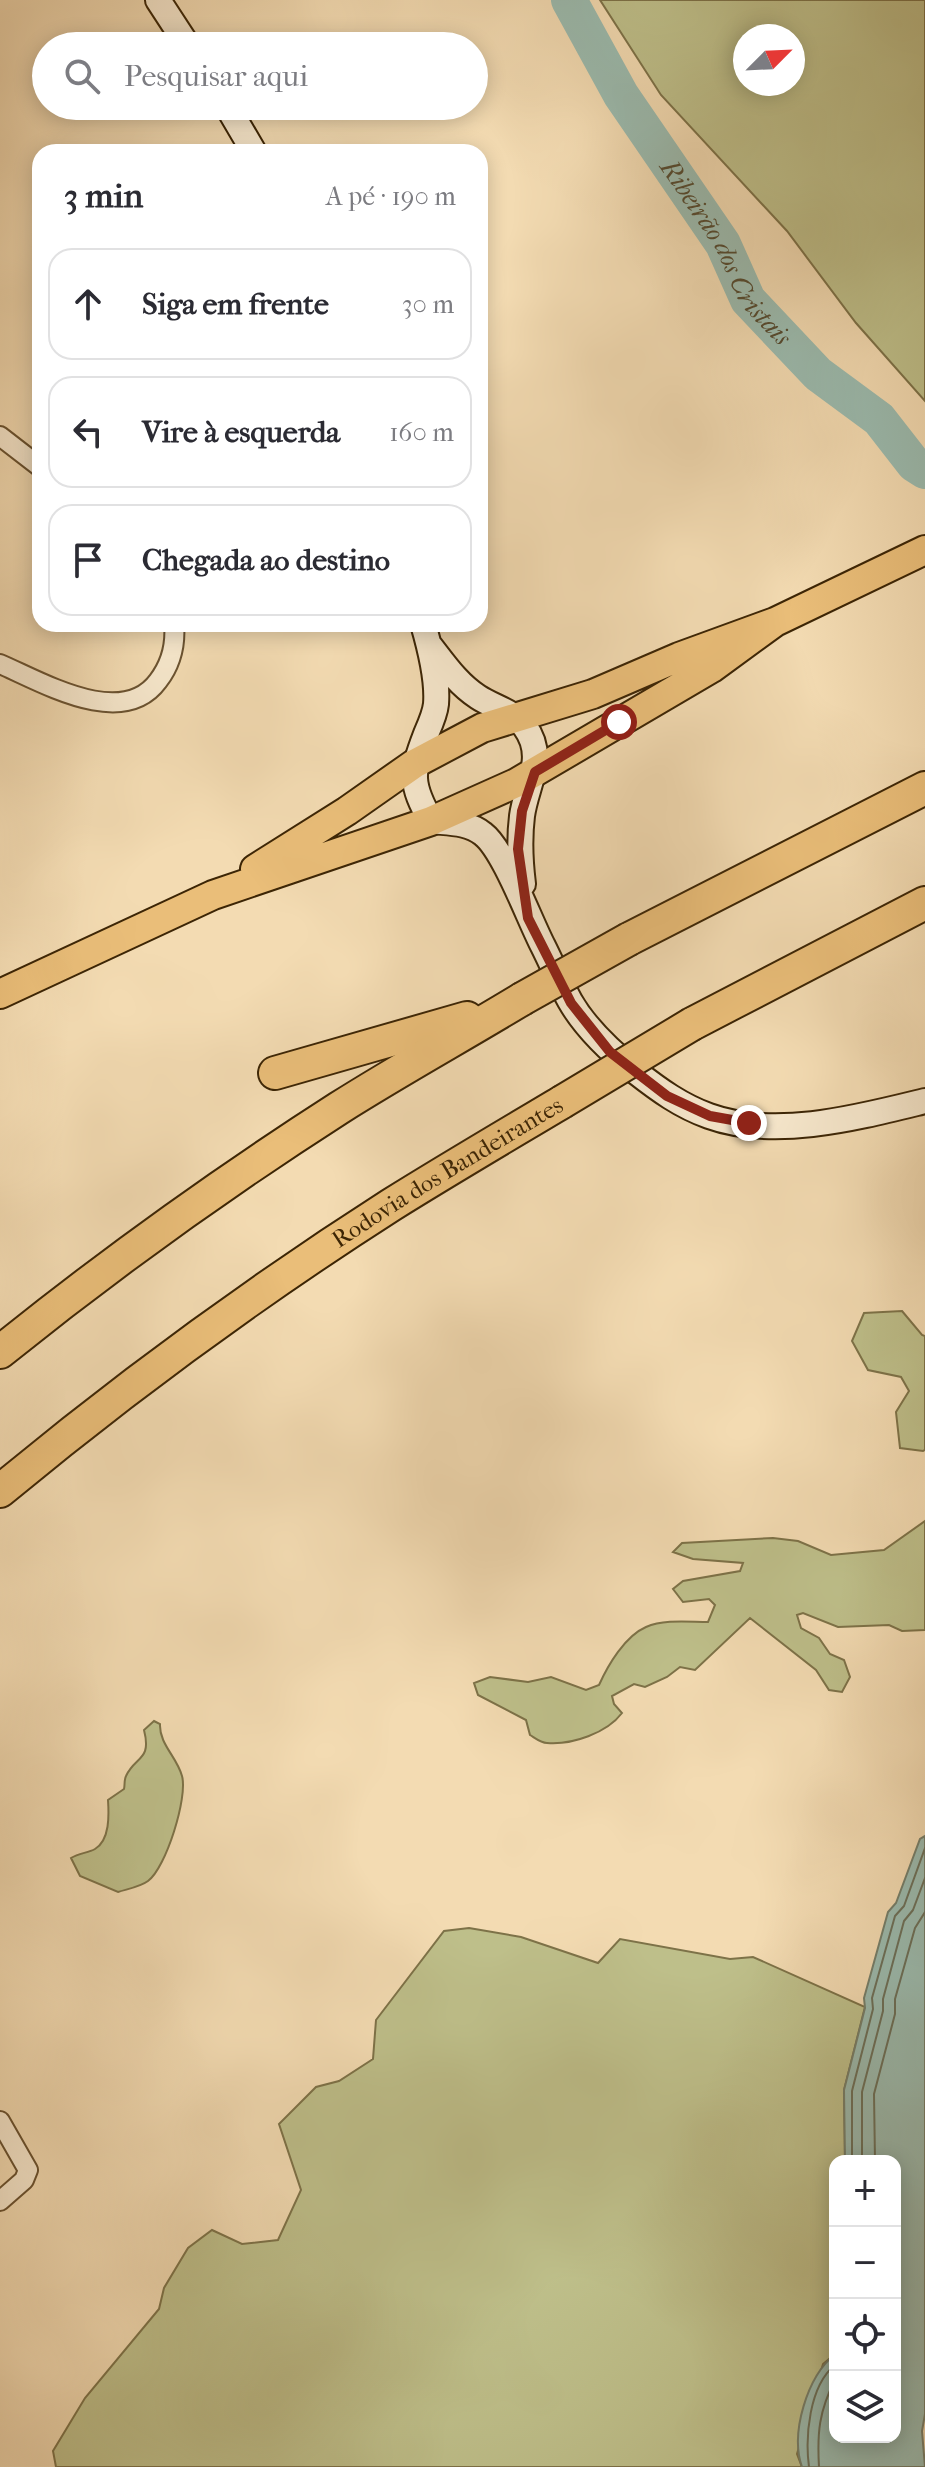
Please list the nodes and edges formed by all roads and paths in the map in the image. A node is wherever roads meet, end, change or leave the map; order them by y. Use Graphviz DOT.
graph roads {
  1 [pos="158,0"];
  2 [pos="179,32"];
  3 [pos="235,120"];
  4 [pos="249,144"];
  5 [pos="0,436"];
  6 [pos="32,461"];
  7 [pos="925,550"];
  8 [pos="775,622"];
  9 [pos="173,632"];
  10 [pos="426,635"];
  11 [pos="0,664"];
  12 [pos="515,716"];
  13 [pos="414,764"];
  14 [pos="535,772"];
  15 [pos="925,788"];
  16 [pos="431,821"];
  17 [pos="213,895"];
  18 [pos="925,903"];
  19 [pos="528,918"];
  20 [pos="0,994"];
  21 [pos="517,1002"];
  22 [pos="275,1073"];
  23 [pos="925,1101"];
  24 [pos="0,1352"];
  25 [pos="0,1491"];
  26 [pos="0,2121"];
  27 [pos="0,2201"];
  1 -- 2 [label="street"];
  3 -- 4 [label="street"];
  5 -- 6 [label="street"];
  7 -- 8 [label="main road"];
  8 -- 12 [label="main road"];
  8 -- 14 [label="main road"];
  9 -- 11 [label="street"];
  10 -- 12 [label="street"];
  10 -- 13 [label="street"];
  12 -- 13 [label="main road"];
  12 -- 14 [label="street"];
  13 -- 16 [label="street"];
  13 -- 17 [label="main road"];
  14 -- 16 [label="main road"];
  14 -- 19 [label="street"];
  15 -- 21 [label="highway, bridge"];
  16 -- 17 [label="main road"];
  16 -- 19 [label="street"];
  17 -- 20 [label="main road"];
  18 -- 25 [label="highway, Rodovia dos Bandeirantes, bridge"];
  19 -- 23 [label="street"];
  21 -- 22 [label="highway"];
  21 -- 24 [label="highway"];
  26 -- 27 [label="street"];
}
